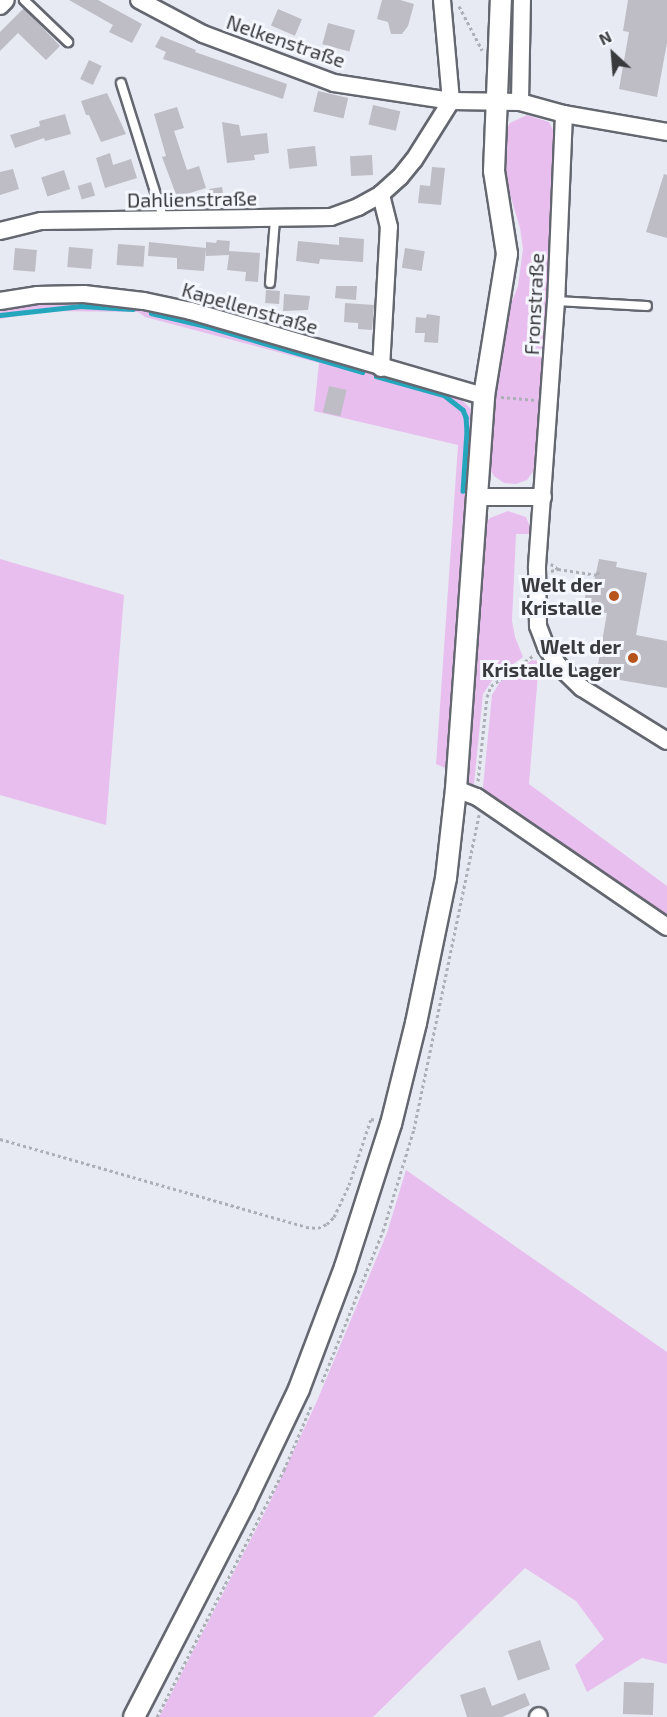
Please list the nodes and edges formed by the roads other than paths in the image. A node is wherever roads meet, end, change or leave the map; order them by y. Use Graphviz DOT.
graph roads {
  1 [pos="6,0"];
  2 [pos="24,0"];
  3 [pos="139,0"];
  4 [pos="442,0"];
  5 [pos="501,0"];
  6 [pos="522,0"];
  7 [pos="0,6"];
  8 [pos="68,42"];
  9 [pos="121,83"];
  10 [pos="499,100"];
  11 [pos="451,101"];
  12 [pos="520,102"];
  13 [pos="564,114"];
  14 [pos="667,132"];
  15 [pos="381,194"];
  16 [pos="275,219"];
  17 [pos="164,220"];
  18 [pos="0,231"];
  19 [pos="270,284"];
  20 [pos="0,300"];
  21 [pos="556,301"];
  22 [pos="647,306"];
  23 [pos="381,368"];
  24 [pos="484,396"];
  25 [pos="543,496"];
  26 [pos="477,497"];
  27 [pos="667,741"];
  28 [pos="456,789"];
  29 [pos="667,927"];
  30 [pos="134,1717"];
  1 -- 7 [label="street"];
  2 -- 8 [label="lane"];
  3 -- 11 [label="street, Nelkenstraße"];
  4 -- 11 [label="street"];
  5 -- 10 [label="street"];
  6 -- 12 [label="street"];
  9 -- 17 [label="lane"];
  10 -- 11 [label="street, Nelkenstraße"];
  10 -- 12 [label="street, Nelkenstraße"];
  10 -- 24 [label="street"];
  11 -- 15 [label="street, Dahlienstraße"];
  12 -- 13 [label="street, Nelkenstraße"];
  13 -- 14 [label="street, Nelkenstraße"];
  13 -- 21 [label="street, Fronstraße"];
  15 -- 16 [label="street, Dahlienstraße"];
  15 -- 23 [label="street"];
  16 -- 17 [label="street, Dahlienstraße"];
  16 -- 19 [label="lane"];
  17 -- 18 [label="street, Dahlienstraße"];
  20 -- 23 [label="street, Kapellenstraße"];
  21 -- 22 [label="lane"];
  21 -- 25 [label="street, Fronstraße"];
  23 -- 24 [label="street, Kapellenstraße"];
  24 -- 26 [label="street"];
  25 -- 26 [label="street"];
  25 -- 27 [label="street, Fronstraße"];
  26 -- 28 [label="street"];
  28 -- 29 [label="street"];
  28 -- 30 [label="street"];
}
